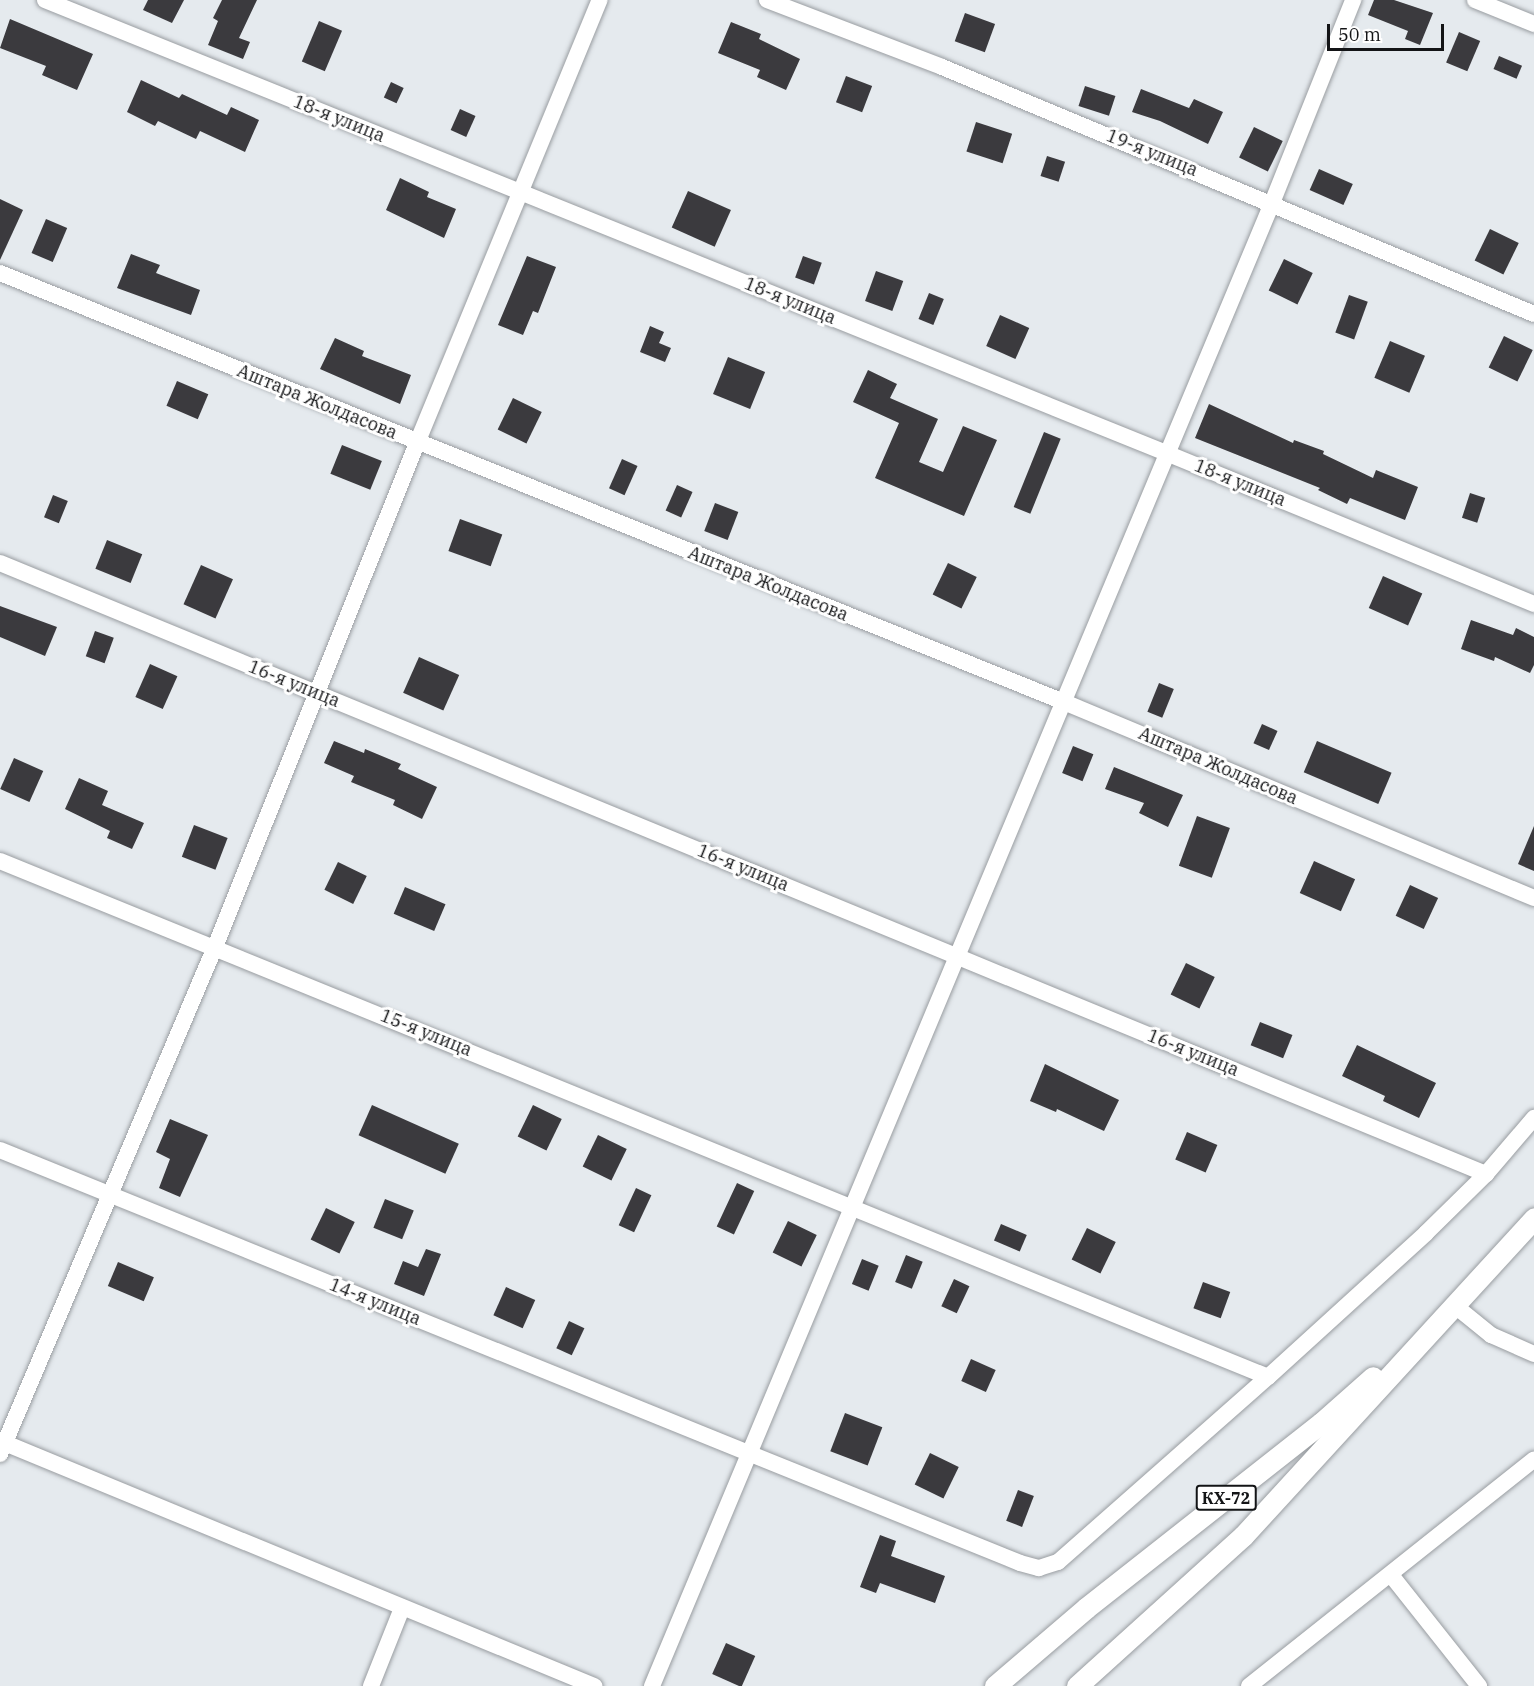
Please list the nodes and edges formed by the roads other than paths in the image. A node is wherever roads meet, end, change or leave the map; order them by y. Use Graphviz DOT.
graph roads {
  1 [pos="45,0"];
  2 [pos="600,0"];
  3 [pos="767,0"];
  4 [pos="1353,0"];
  5 [pos="1475,0"];
  6 [pos="1534,24"];
  7 [pos="522,194"];
  8 [pos="1272,203"];
  9 [pos="0,273"];
  10 [pos="1534,314"];
  11 [pos="417,444"];
  12 [pos="1166,453"];
  13 [pos="0,563"];
  14 [pos="1534,604"];
  15 [pos="318,694"];
  16 [pos="1064,702"];
  17 [pos="0,861"];
  18 [pos="1534,898"];
  19 [pos="216,946"];
  20 [pos="958,955"];
  21 [pos="1534,1118"];
  22 [pos="0,1150"];
  23 [pos="1486,1174"];
  24 [pos="112,1195"];
  25 [pos="850,1209"];
  26 [pos="1534,1218"];
  27 [pos="1454,1305"];
  28 [pos="1534,1354"];
  29 [pos="1268,1377"];
  30 [pos="2,1446"];
  31 [pos="750,1453"];
  32 [pos="1534,1459"];
  33 [pos="1390,1575"];
  34 [pos="402,1608"];
  35 [pos="371,1686"];
  36 [pos="594,1686"];
  37 [pos="652,1686"];
  38 [pos="995,1686"];
  39 [pos="1077,1686"];
  40 [pos="1249,1686"];
  41 [pos="1479,1686"];
  1 -- 7 [label="street, 18-я улица"];
  2 -- 7 [label="street"];
  3 -- 8 [label="street, 19-я улица"];
  4 -- 8 [label="street"];
  5 -- 6 [label="street"];
  7 -- 11 [label="street"];
  7 -- 12 [label="street, 18-я улица"];
  8 -- 10 [label="street, 19-я улица"];
  8 -- 12 [label="street"];
  9 -- 11 [label="street, Аштара Жолдасова"];
  11 -- 15 [label="street"];
  11 -- 16 [label="street, Аштара Жолдасова"];
  12 -- 14 [label="street, 18-я улица"];
  12 -- 16 [label="street"];
  13 -- 15 [label="street, 16-я улица"];
  15 -- 19 [label="street"];
  15 -- 20 [label="street, 16-я улица"];
  16 -- 18 [label="street, Аштара Жолдасова"];
  16 -- 20 [label="street"];
  17 -- 19 [label="street, 15-я улица"];
  19 -- 24 [label="street"];
  19 -- 25 [label="street, 15-я улица"];
  20 -- 23 [label="street, 16-я улица"];
  20 -- 25 [label="street"];
  21 -- 23 [label="street, 14-я улица"];
  22 -- 24 [label="street, 14-я улица"];
  23 -- 29 [label="street, 14-я улица"];
  24 -- 30 [label="street"];
  24 -- 31 [label="street, 14-я улица"];
  25 -- 29 [label="street, 15-я улица"];
  25 -- 31 [label="street"];
  26 -- 27 [label="main road, КХ-72"];
  27 -- 28 [label="street"];
  27 -- 38 [label="main road, КХ-72"];
  27 -- 39 [label="main road, КХ-72"];
  29 -- 31 [label="street, 14-я улица"];
  30 -- 34 [label="street"];
  31 -- 37 [label="street"];
  32 -- 33 [label="street"];
  33 -- 40 [label="street"];
  33 -- 41 [label="street"];
  34 -- 35 [label="street"];
  34 -- 36 [label="street"];
}
